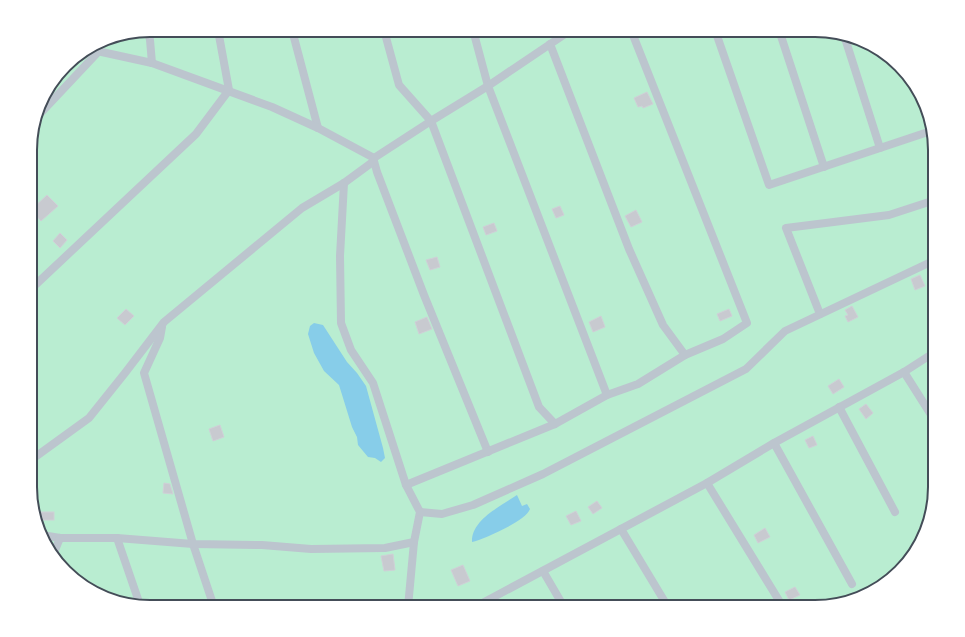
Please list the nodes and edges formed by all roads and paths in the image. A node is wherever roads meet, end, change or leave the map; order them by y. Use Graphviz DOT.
graph roads {
  1 [pos="149,37"];
  2 [pos="219,37"];
  3 [pos="294,37"];
  4 [pos="386,37"];
  5 [pos="475,37"];
  6 [pos="560,37"];
  7 [pos="634,37"];
  8 [pos="717,37"];
  9 [pos="781,37"];
  10 [pos="846,41"];
  11 [pos="550,44"];
  12 [pos="99,51"];
  13 [pos="152,63"];
  14 [pos="488,86"];
  15 [pos="229,90"];
  16 [pos="46,108"];
  17 [pos="431,121"];
  18 [pos="318,128"];
  19 [pos="927,132"];
  20 [pos="880,148"];
  21 [pos="374,160"];
  22 [pos="824,167"];
  23 [pos="344,183"];
  24 [pos="928,202"];
  25 [pos="928,263"];
  26 [pos="37,283"];
  27 [pos="820,314"];
  28 [pos="164,322"];
  29 [pos="685,355"];
  30 [pos="928,357"];
  31 [pos="904,372"];
  32 [pos="607,395"];
  33 [pos="839,407"];
  34 [pos="928,410"];
  35 [pos="555,424"];
  36 [pos="774,443"];
  37 [pos="488,452"];
  38 [pos="37,456"];
  39 [pos="707,483"];
  40 [pos="406,485"];
  41 [pos="420,512"];
  42 [pos="895,512"];
  43 [pos="621,529"];
  44 [pos="49,536"];
  45 [pos="60,538"];
  46 [pos="117,538"];
  47 [pos="414,542"];
  48 [pos="193,544"];
  49 [pos="55,549"];
  50 [pos="543,571"];
  51 [pos="852,584"];
  52 [pos="138,599"];
  53 [pos="212,600"];
  54 [pos="409,600"];
  55 [pos="488,600"];
  56 [pos="560,600"];
  57 [pos="664,600"];
  58 [pos="779,600"];
  1 -- 13 [label="street"];
  2 -- 15 [label="street"];
  3 -- 18 [label="street"];
  4 -- 17 [label="street"];
  5 -- 14 [label="street"];
  6 -- 11 [label="street"];
  7 -- 29 [label="street"];
  8 -- 22 [label="street"];
  9 -- 22 [label="street"];
  10 -- 20 [label="street"];
  11 -- 14 [label="street"];
  11 -- 29 [label="street"];
  12 -- 13 [label="street"];
  12 -- 16 [label="street"];
  13 -- 15 [label="street"];
  14 -- 17 [label="street"];
  14 -- 32 [label="street"];
  15 -- 18 [label="street"];
  15 -- 26 [label="street"];
  17 -- 21 [label="street"];
  17 -- 35 [label="street"];
  18 -- 21 [label="street"];
  19 -- 20 [label="street"];
  20 -- 22 [label="street"];
  21 -- 23 [label="street"];
  21 -- 37 [label="street"];
  23 -- 28 [label="street"];
  23 -- 40 [label="street"];
  24 -- 27 [label="street"];
  25 -- 27 [label="street"];
  27 -- 41 [label="street"];
  28 -- 38 [label="street"];
  28 -- 48 [label="street"];
  29 -- 32 [label="street"];
  30 -- 31 [label="street"];
  31 -- 33 [label="street"];
  31 -- 34 [label="street"];
  32 -- 35 [label="street"];
  33 -- 36 [label="street"];
  33 -- 42 [label="street"];
  35 -- 37 [label="street"];
  36 -- 39 [label="street"];
  36 -- 51 [label="street"];
  37 -- 40 [label="street"];
  39 -- 43 [label="street"];
  39 -- 58 [label="street"];
  40 -- 41 [label="street"];
  41 -- 47 [label="street"];
  43 -- 50 [label="street"];
  43 -- 57 [label="street"];
  44 -- 45 [label="street"];
  45 -- 46 [label="street"];
  45 -- 49 [label="street"];
  46 -- 48 [label="street"];
  46 -- 52 [label="street"];
  47 -- 48 [label="street"];
  47 -- 54 [label="street"];
  48 -- 53 [label="street"];
  50 -- 55 [label="street"];
  50 -- 56 [label="street"];
}
